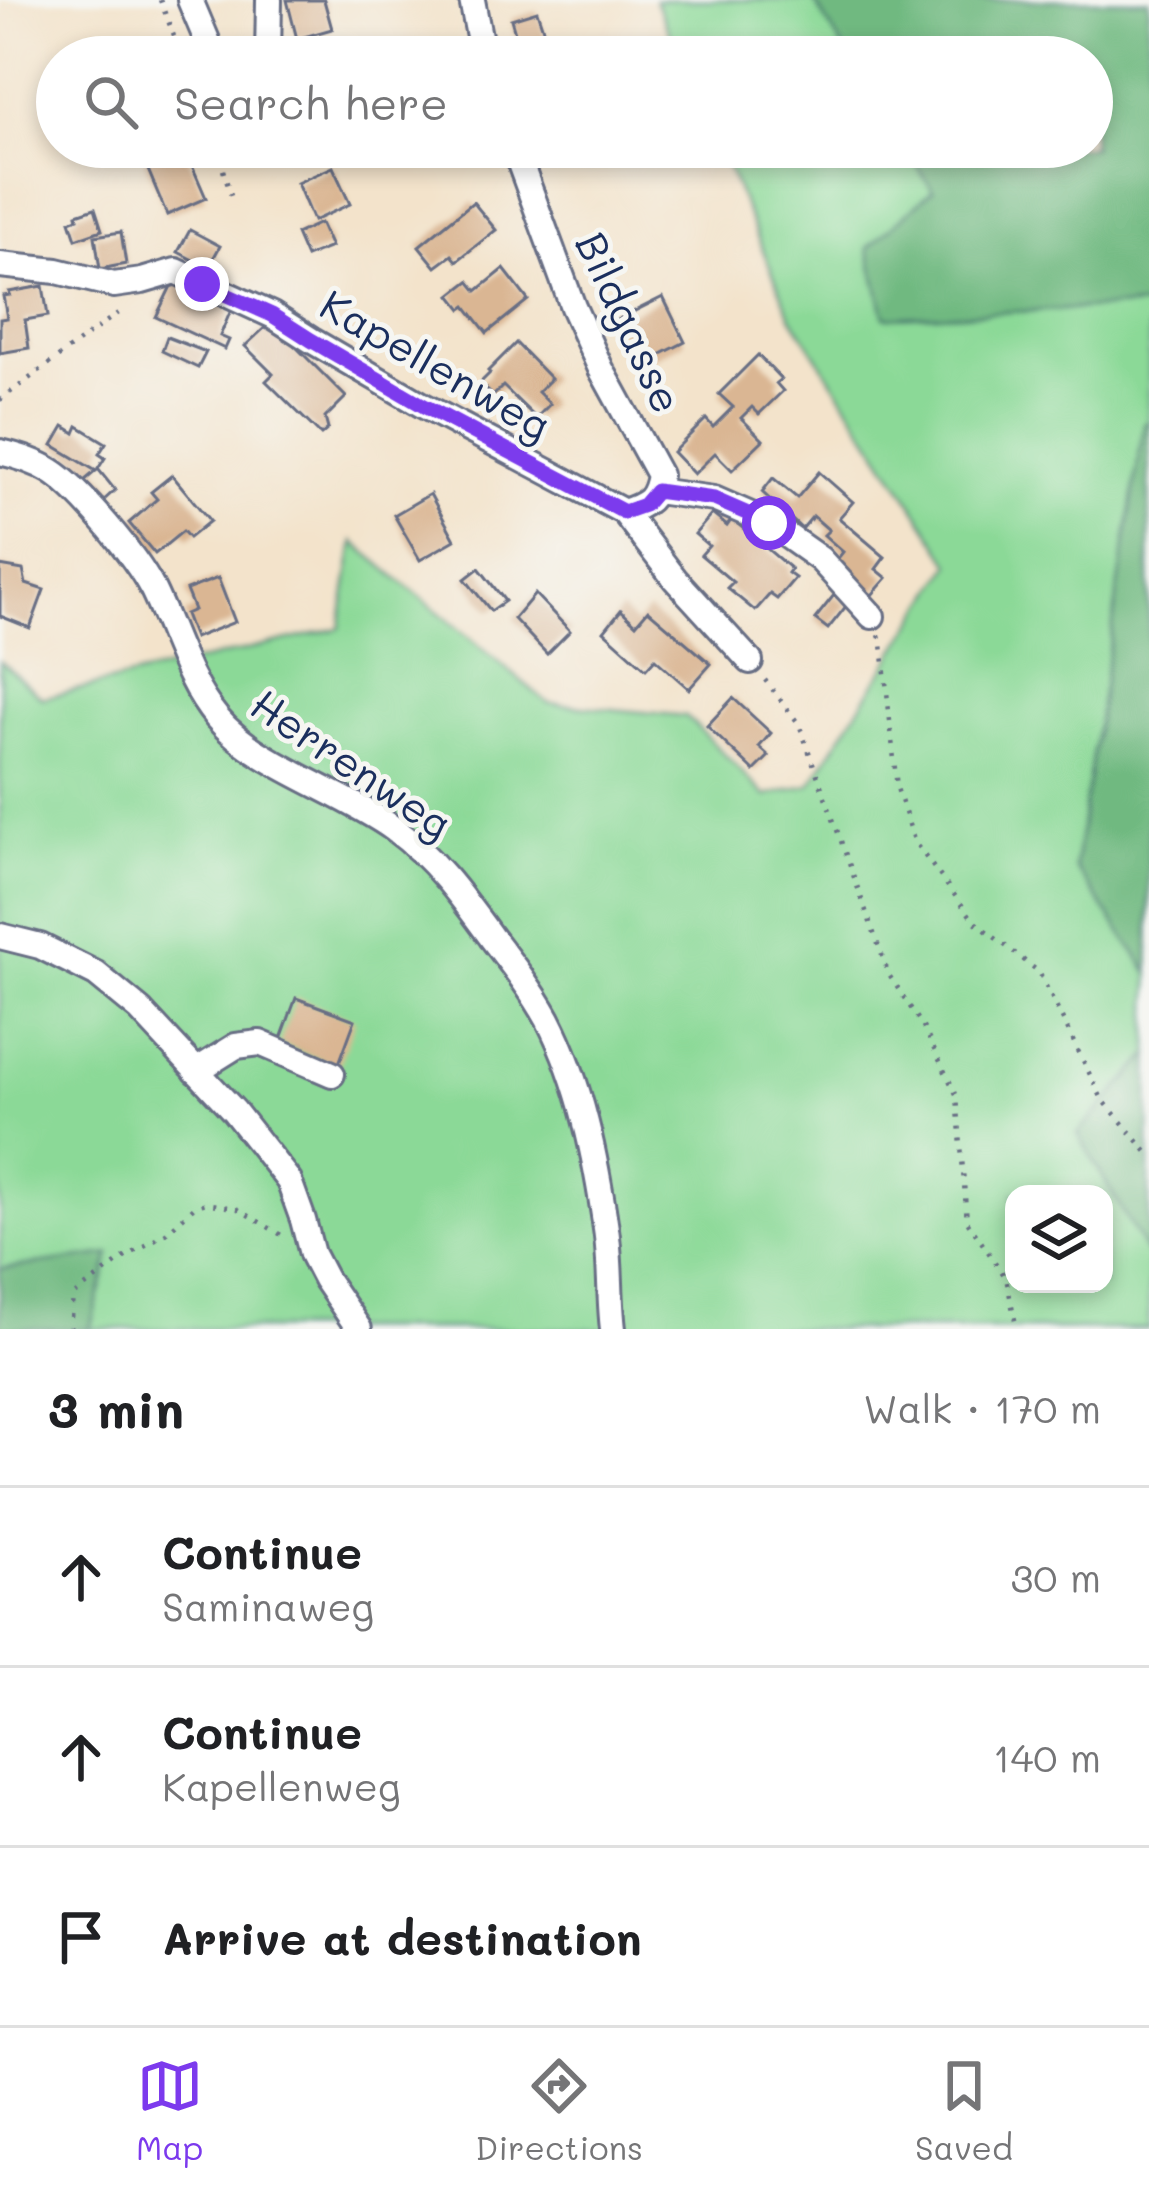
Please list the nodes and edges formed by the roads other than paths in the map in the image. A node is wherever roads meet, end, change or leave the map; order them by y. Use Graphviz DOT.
graph roads {
  1 [pos="190,0"];
  2 [pos="268,0"];
  3 [pos="472,0"];
  4 [pos="205,36"];
  5 [pos="268,36"];
  6 [pos="479,36"];
  7 [pos="522,168"];
  8 [pos="0,265"];
  9 [pos="0,452"];
  10 [pos="656,491"];
  11 [pos="624,512"];
  12 [pos="872,616"];
  13 [pos="750,661"];
  14 [pos="0,935"];
  15 [pos="196,1071"];
  16 [pos="332,1075"];
  17 [pos="359,1329"];
  18 [pos="614,1329"];
  1 -- 4 [label="street"];
  2 -- 5 [label="street"];
  3 -- 6 [label="street"];
  7 -- 10 [label="street, Bildgasse"];
  8 -- 11 [label="street, Kapellenweg"];
  9 -- 18 [label="street, Herrenweg"];
  10 -- 11 [label="street"];
  10 -- 12 [label="street"];
  11 -- 13 [label="street"];
  14 -- 15 [label="street"];
  15 -- 16 [label="street"];
  15 -- 17 [label="street"];
}
